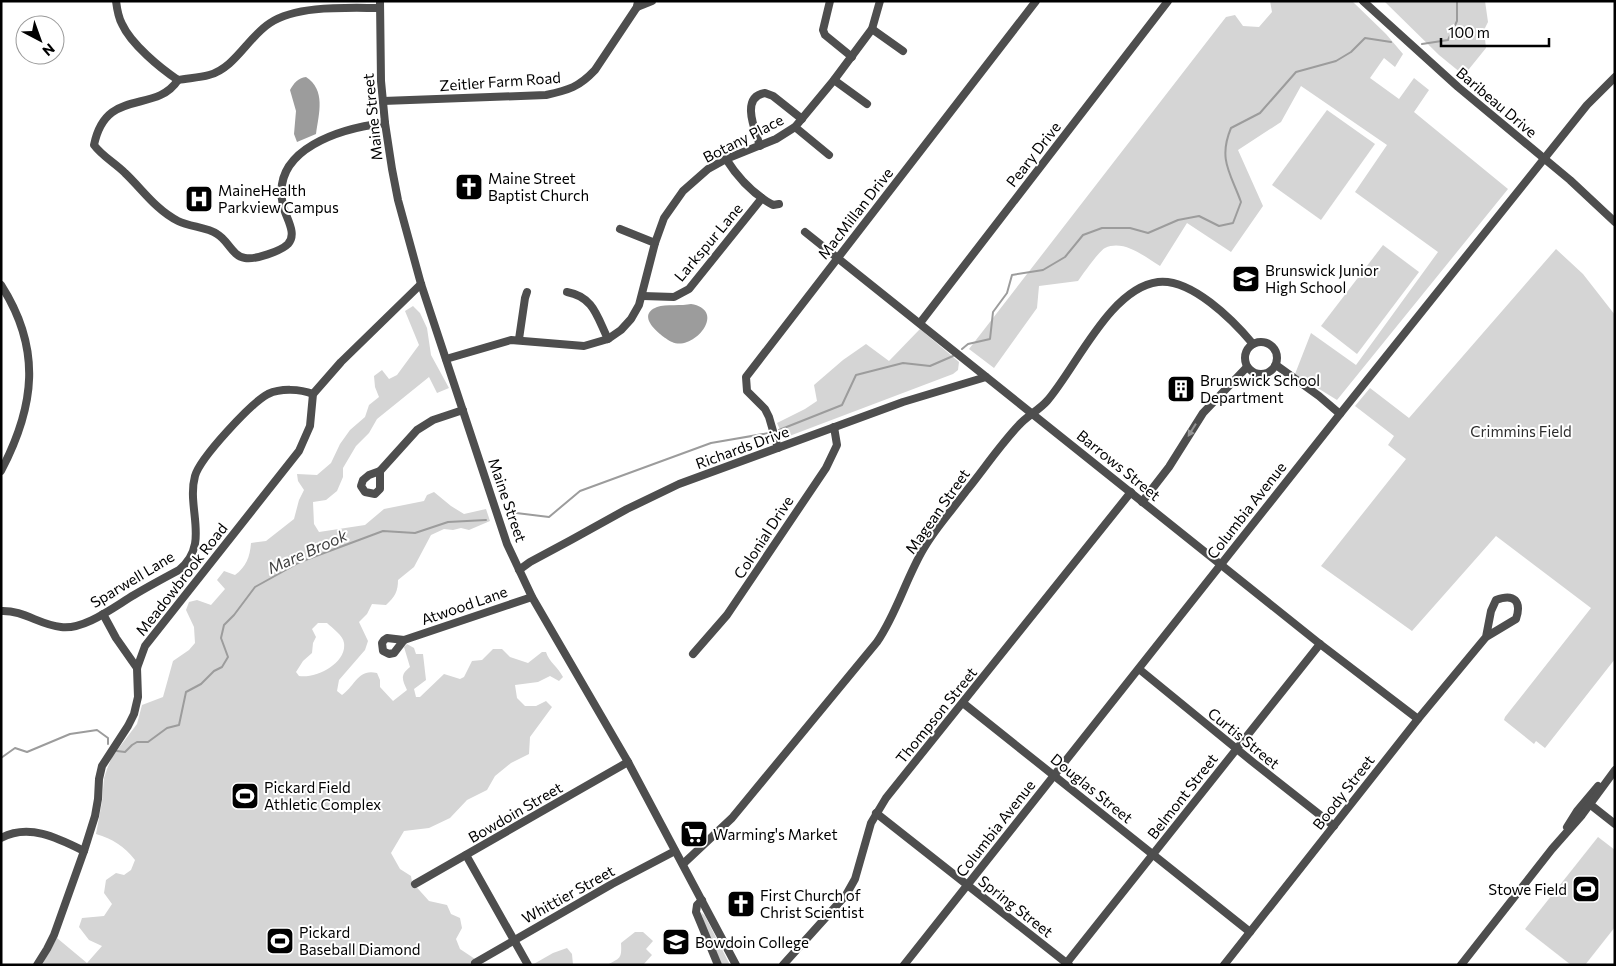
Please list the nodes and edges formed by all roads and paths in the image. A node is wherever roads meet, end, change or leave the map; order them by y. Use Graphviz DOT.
graph roads {
  1 [pos="116,1"];
  2 [pos="652,1"];
  3 [pos="830,1"];
  4 [pos="880,1"];
  5 [pos="1036,1"];
  6 [pos="1168,1"];
  7 [pos="1363,1"];
  8 [pos="638,4"];
  9 [pos="380,5"];
  10 [pos="872,29"];
  11 [pos="903,51"];
  12 [pos="852,57"];
  13 [pos="1615,77"];
  14 [pos="178,80"];
  15 [pos="834,80"];
  16 [pos="383,101"];
  17 [pos="867,104"];
  18 [pos="802,119"];
  19 [pos="385,123"];
  20 [pos="795,127"];
  21 [pos="760,146"];
  22 [pos="829,155"];
  23 [pos="726,159"];
  24 [pos="1545,159"];
  25 [pos="762,198"];
  26 [pos="779,204"];
  27 [pos="1615,222"];
  28 [pos="620,229"];
  29 [pos="805,232"];
  30 [pos="655,243"];
  31 [pos="837,258"];
  32 [pos="421,284"];
  33 [pos="1,285"];
  34 [pos="527,292"];
  35 [pos="567,292"];
  36 [pos="643,296"];
  37 [pos="920,323"];
  38 [pos="519,339"];
  39 [pos="608,339"];
  40 [pos="1253,344"];
  41 [pos="446,359"];
  42 [pos="1276,365"];
  43 [pos="1247,367"];
  44 [pos="986,377"];
  45 [pos="312,394"];
  46 [pos="463,410"];
  47 [pos="1033,414"];
  48 [pos="1340,414"];
  49 [pos="834,427"];
  50 [pos="778,448"];
  51 [pos="1,471"];
  52 [pos="380,471"];
  53 [pos="1131,492"];
  54 [pos="1142,502"];
  55 [pos="1221,564"];
  56 [pos="519,570"];
  57 [pos="532,597"];
  58 [pos="1,611"];
  59 [pos="103,614"];
  60 [pos="1486,637"];
  61 [pos="404,640"];
  62 [pos="1320,644"];
  63 [pos="693,654"];
  64 [pos="137,668"];
  65 [pos="1139,669"];
  66 [pos="963,703"];
  67 [pos="1418,719"];
  68 [pos="1236,749"];
  69 [pos="628,762"];
  70 [pos="1615,769"];
  71 [pos="1054,775"];
  72 [pos="1588,802"];
  73 [pos="876,814"];
  74 [pos="1615,824"];
  75 [pos="1334,826"];
  76 [pos="1,838"];
  77 [pos="675,850"];
  78 [pos="84,852"];
  79 [pos="1153,855"];
  80 [pos="466,856"];
  81 [pos="683,864"];
  82 [pos="415,884"];
  83 [pos="967,885"];
  84 [pos="702,900"];
  85 [pos="1250,932"];
  86 [pos="514,940"];
  87 [pos="475,962"];
  88 [pos="1067,964"];
  89 [pos="37,965"];
  90 [pos="528,965"];
  91 [pos="718,965"];
  92 [pos="736,965"];
  93 [pos="783,965"];
  94 [pos="904,965"];
  95 [pos="1224,965"];
  96 [pos="1461,965"];
  1 -- 14 [label="street"];
  2 -- 8 [label="street, Zeitler Farm Road"];
  3 -- 12 [label="street"];
  4 -- 10 [label="street, Botany Place"];
  5 -- 31 [label="street, MacMillan Drive"];
  6 -- 37 [label="street, Peary Drive"];
  7 -- 24 [label="street, Baribeau Drive"];
  8 -- 16 [label="street, Zeitler Farm Road"];
  9 -- 14 [label="street"];
  9 -- 16 [label="street, Maine Street"];
  10 -- 11 [label="street"];
  10 -- 12 [label="street, Botany Place"];
  12 -- 15 [label="street, Botany Place"];
  13 -- 24 [label="street, Columbia Avenue"];
  14 -- 19 [label="street"];
  15 -- 17 [label="street"];
  15 -- 18 [label="street, Botany Place"];
  16 -- 19 [label="street, Maine Street"];
  18 -- 20 [label="street, Botany Place"];
  18 -- 21 [label="street"];
  19 -- 32 [label="street, Maine Street"];
  20 -- 21 [label="street, Botany Place"];
  20 -- 22 [label="street"];
  21 -- 23 [label="street, Botany Place"];
  23 -- 25 [label="street"];
  23 -- 30 [label="street, Botany Place"];
  24 -- 27 [label="street, Baribeau Drive"];
  24 -- 48 [label="street, Columbia Avenue"];
  25 -- 26 [label="street"];
  25 -- 36 [label="street, Larkspur Lane"];
  28 -- 30 [label="street"];
  29 -- 31 [label="street, Barrows Street"];
  30 -- 36 [label="street, Botany Place"];
  31 -- 37 [label="street, Barrows Street"];
  31 -- 50 [label="street, MacMillan Drive"];
  32 -- 41 [label="street, Maine Street"];
  32 -- 45 [label="street"];
  33 -- 51 [label="street"];
  34 -- 38 [label="street"];
  35 -- 39 [label="street"];
  36 -- 39 [label="street, Botany Place"];
  37 -- 44 [label="street, Barrows Street"];
  38 -- 39 [label="street, Botany Place"];
  38 -- 41 [label="street, Botany Place"];
  40 -- 42 [label="street"];
  40 -- 43 [label="street"];
  40 -- 47 [label="street, Magean Street"];
  41 -- 46 [label="street, Maine Street"];
  42 -- 43 [label="street"];
  42 -- 48 [label="street"];
  43 -- 54 [label="street, one-way"];
  44 -- 47 [label="street, Barrows Street"];
  44 -- 49 [label="street, Richards Drive"];
  45 -- 59 [label="street, Sparwell Lane"];
  45 -- 64 [label="street, Meadowbrook Road"];
  46 -- 52 [label="street"];
  46 -- 56 [label="street, Maine Street"];
  47 -- 53 [label="street, Barrows Street"];
  47 -- 81 [label="street, Magean Street"];
  48 -- 55 [label="street, Columbia Avenue"];
  49 -- 50 [label="street, Richards Drive"];
  49 -- 63 [label="street, Colonial Drive"];
  50 -- 56 [label="street, Richards Drive"];
  53 -- 54 [label="street, Barrows Street"];
  53 -- 66 [label="street, Thompson Street"];
  54 -- 55 [label="street, Barrows Street"];
  55 -- 62 [label="street, Barrows Street"];
  55 -- 65 [label="street, Columbia Avenue"];
  56 -- 57 [label="street, Maine Street"];
  57 -- 61 [label="street, Atwood Lane"];
  57 -- 69 [label="street, Maine Street"];
  58 -- 59 [label="street, Sparwell Lane"];
  59 -- 64 [label="street"];
  60 -- 60 [label="street, Boody Street"];
  60 -- 67 [label="street, Boody Street"];
  62 -- 67 [label="street, Barrows Street"];
  62 -- 68 [label="street, Belmont Street"];
  64 -- 78 [label="street, Meadowbrook Road"];
  65 -- 68 [label="street, Curtis Street"];
  65 -- 71 [label="street, Columbia Avenue"];
  66 -- 71 [label="street, Douglas Street"];
  66 -- 73 [label="street, Thompson Street"];
  67 -- 75 [label="street, Boody Street"];
  68 -- 75 [label="street, Curtis Street"];
  68 -- 79 [label="street, Belmont Street"];
  69 -- 77 [label="street, Maine Street"];
  69 -- 80 [label="street, Bowdoin Street"];
  70 -- 72 [label="street"];
  71 -- 79 [label="street, Douglas Street"];
  71 -- 83 [label="street, Columbia Avenue"];
  72 -- 74 [label="street"];
  72 -- 96 [label="street"];
  73 -- 83 [label="street, Spring Street"];
  73 -- 93 [label="street, Thompson Street"];
  75 -- 85 [label="street, Boody Street"];
  76 -- 78 [label="street"];
  77 -- 81 [label="street, Maine Street"];
  77 -- 86 [label="street, Whittier Street"];
  78 -- 89 [label="street, Meadowbrook Road"];
  79 -- 85 [label="street, Douglas Street"];
  79 -- 88 [label="street, Belmont Street"];
  80 -- 82 [label="street, Bowdoin Street"];
  80 -- 86 [label="street"];
  81 -- 84 [label="street, Maine Street"];
  83 -- 88 [label="street, Spring Street"];
  83 -- 94 [label="street, Columbia Avenue"];
  84 -- 91 [label="street"];
  84 -- 92 [label="street, Maine Street"];
  85 -- 95 [label="street, Boody Street"];
  86 -- 87 [label="street, Whittier Street"];
  86 -- 90 [label="street"];
}
